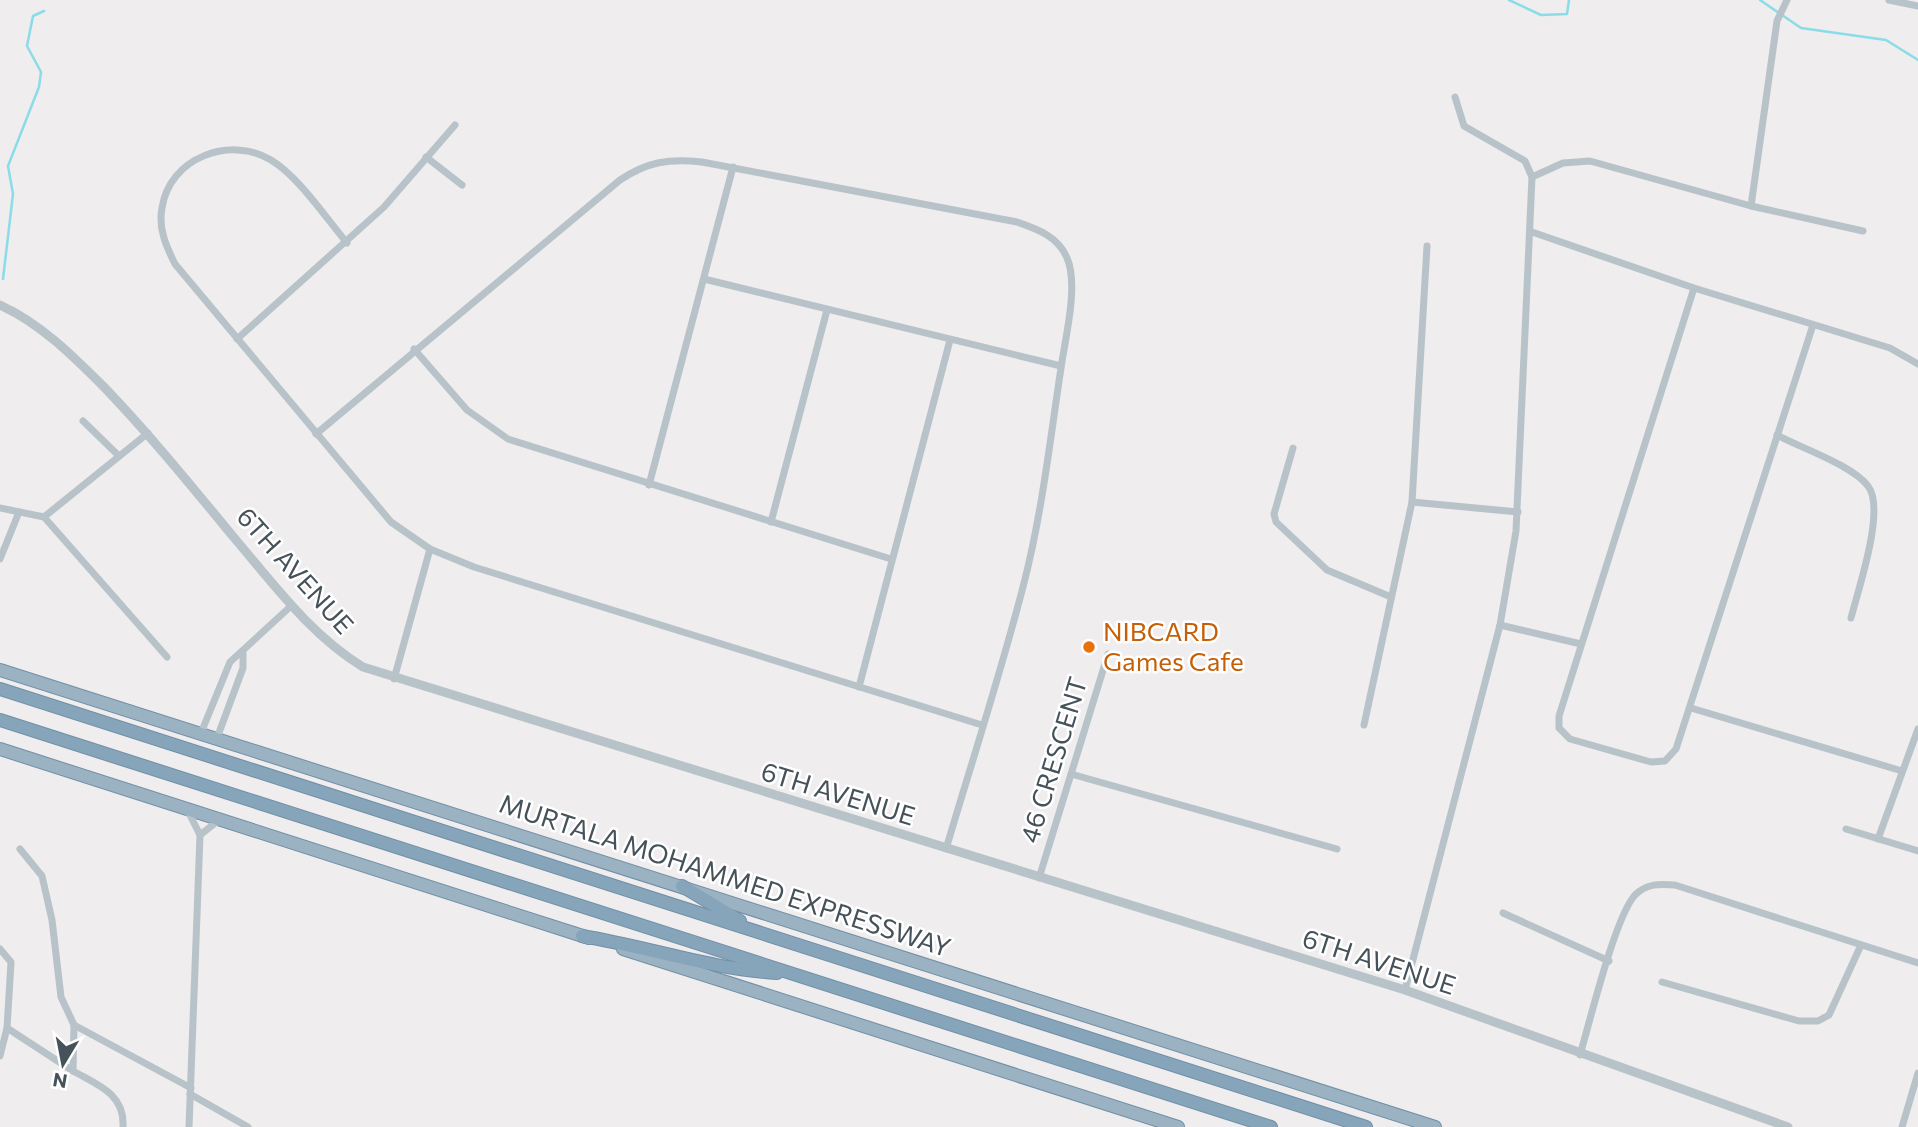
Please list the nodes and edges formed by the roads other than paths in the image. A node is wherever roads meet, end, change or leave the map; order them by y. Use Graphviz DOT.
graph roads {
  1 [pos="1787,0"];
  2 [pos="1889,0"];
  3 [pos="1918,6"];
  4 [pos="1455,97"];
  5 [pos="455,125"];
  6 [pos="426,157"];
  7 [pos="733,167"];
  8 [pos="1532,177"];
  9 [pos="462,185"];
  10 [pos="1751,206"];
  11 [pos="1863,231"];
  12 [pos="1532,232"];
  13 [pos="348,243"];
  14 [pos="1427,246"];
  15 [pos="704,279"];
  16 [pos="1694,288"];
  17 [pos="0,305"];
  18 [pos="827,310"];
  19 [pos="1813,325"];
  20 [pos="237,339"];
  21 [pos="950,340"];
  22 [pos="414,349"];
  23 [pos="1918,363"];
  24 [pos="1061,366"];
  25 [pos="83,421"];
  26 [pos="148,433"];
  27 [pos="316,434"];
  28 [pos="1777,436"];
  29 [pos="1293,448"];
  30 [pos="119,456"];
  31 [pos="649,485"];
  32 [pos="1412,502"];
  33 [pos="0,508"];
  34 [pos="19,512"];
  35 [pos="1518,512"];
  36 [pos="44,517"];
  37 [pos="771,522"];
  38 [pos="429,549"];
  39 [pos="0,559"];
  40 [pos="891,559"];
  41 [pos="1391,597"];
  42 [pos="291,606"];
  43 [pos="1852,618"];
  44 [pos="1500,625"];
  45 [pos="1581,643"];
  46 [pos="243,653"];
  47 [pos="1108,654"];
  48 [pos="167,657"];
  49 [pos="0,670"];
  50 [pos="394,679"];
  51 [pos="859,687"];
  52 [pos="0,689"];
  53 [pos="1691,708"];
  54 [pos="0,720"];
  55 [pos="982,725"];
  56 [pos="1364,726"];
  57 [pos="1918,729"];
  58 [pos="201,733"];
  59 [pos="217,738"];
  60 [pos="0,749"];
  61 [pos="1902,771"];
  62 [pos="1071,774"];
  63 [pos="186,808"];
  64 [pos="221,819"];
  65 [pos="1846,829"];
  66 [pos="200,835"];
  67 [pos="1878,839"];
  68 [pos="20,849"];
  69 [pos="946,849"];
  70 [pos="1336,849"];
  71 [pos="1918,851"];
  72 [pos="1039,878"];
  73 [pos="682,886"];
  74 [pos="1503,913"];
  75 [pos="759,932"];
  76 [pos="582,936"];
  77 [pos="1861,946"];
  78 [pos="0,949"];
  79 [pos="1609,961"];
  80 [pos="1918,963"];
  81 [pos="796,974"];
  82 [pos="1662,982"];
  83 [pos="1405,990"];
  84 [pos="75,1025"];
  85 [pos="7,1028"];
  86 [pos="1580,1055"];
  87 [pos="0,1056"];
  88 [pos="73,1071"];
  89 [pos="1918,1073"];
  90 [pos="190,1091"];
  91 [pos="123,1127"];
  92 [pos="189,1127"];
  93 [pos="248,1127"];
  94 [pos="1178,1127"];
  95 [pos="1271,1127"];
  96 [pos="1366,1127"];
  97 [pos="1435,1127"];
  98 [pos="1788,1127"];
  99 [pos="1902,1127"];
  1 -- 10 [label="street"];
  2 -- 3 [label="street"];
  4 -- 8 [label="street"];
  5 -- 6 [label="street"];
  6 -- 9 [label="street"];
  6 -- 13 [label="street"];
  7 -- 15 [label="street"];
  7 -- 22 [label="street"];
  7 -- 24 [label="street"];
  8 -- 10 [label="street"];
  8 -- 12 [label="street"];
  10 -- 11 [label="street"];
  12 -- 16 [label="street"];
  12 -- 35 [label="street"];
  13 -- 20 [label="street"];
  13 -- 20 [label="street"];
  14 -- 32 [label="street"];
  15 -- 18 [label="street"];
  15 -- 31 [label="street"];
  16 -- 19 [label="street"];
  16 -- 45 [label="street"];
  17 -- 26 [label="street, 6TH AVENUE"];
  18 -- 21 [label="street"];
  18 -- 37 [label="street"];
  19 -- 23 [label="street"];
  19 -- 28 [label="street"];
  20 -- 27 [label="street"];
  21 -- 24 [label="street"];
  21 -- 40 [label="street"];
  22 -- 27 [label="street"];
  22 -- 31 [label="street"];
  24 -- 55 [label="street"];
  25 -- 30 [label="street"];
  26 -- 30 [label="street"];
  26 -- 42 [label="street, 6TH AVENUE"];
  27 -- 38 [label="street"];
  28 -- 43 [label="street"];
  28 -- 53 [label="street"];
  29 -- 41 [label="street"];
  30 -- 36 [label="street"];
  31 -- 37 [label="street"];
  32 -- 35 [label="street"];
  32 -- 41 [label="street"];
  33 -- 34 [label="street"];
  34 -- 36 [label="street"];
  34 -- 39 [label="street"];
  35 -- 44 [label="street"];
  36 -- 48 [label="street"];
  37 -- 40 [label="street"];
  38 -- 50 [label="street"];
  38 -- 51 [label="street"];
  40 -- 51 [label="street"];
  41 -- 56 [label="street"];
  42 -- 46 [label="street"];
  42 -- 50 [label="street, 6TH AVENUE"];
  44 -- 45 [label="street"];
  44 -- 83 [label="street"];
  45 -- 53 [label="street"];
  46 -- 58 [label="street"];
  46 -- 59 [label="street"];
  47 -- 62 [label="street, 46 CRESCENT"];
  49 -- 58 [label="highway, MURTALA MOHAMMED EXPRESSWAY"];
  50 -- 69 [label="street, 6TH AVENUE"];
  51 -- 55 [label="street"];
  52 -- 75 [label="highway, MURTALA MOHAMMED EXPRESSWAY"];
  53 -- 61 [label="street"];
  54 -- 81 [label="highway"];
  55 -- 69 [label="street"];
  57 -- 61 [label="street"];
  58 -- 59 [label="highway, MURTALA MOHAMMED EXPRESSWAY"];
  59 -- 73 [label="highway, MURTALA MOHAMMED EXPRESSWAY"];
  60 -- 63 [label="highway"];
  61 -- 67 [label="street"];
  62 -- 70 [label="street"];
  62 -- 72 [label="street, 46 CRESCENT"];
  63 -- 64 [label="highway"];
  63 -- 66 [label="street"];
  64 -- 66 [label="street"];
  64 -- 76 [label="highway"];
  65 -- 67 [label="street"];
  66 -- 90 [label="street"];
  67 -- 71 [label="street"];
  68 -- 84 [label="street"];
  69 -- 72 [label="street, 6TH AVENUE"];
  72 -- 83 [label="street, 6TH AVENUE"];
  73 -- 75 [label="highway"];
  73 -- 97 [label="highway, MURTALA MOHAMMED EXPRESSWAY"];
  74 -- 79 [label="street"];
  75 -- 96 [label="highway, MURTALA MOHAMMED EXPRESSWAY"];
  76 -- 81 [label="highway"];
  76 -- 94 [label="highway"];
  77 -- 79 [label="street"];
  77 -- 80 [label="street"];
  77 -- 82 [label="street"];
  78 -- 85 [label="street"];
  79 -- 86 [label="street"];
  81 -- 95 [label="highway"];
  83 -- 86 [label="street, 6TH AVENUE"];
  84 -- 88 [label="street"];
  84 -- 90 [label="street"];
  85 -- 87 [label="street"];
  85 -- 88 [label="street"];
  86 -- 98 [label="street, 6TH AVENUE"];
  88 -- 91 [label="street"];
  89 -- 99 [label="street"];
  90 -- 92 [label="street"];
  90 -- 93 [label="street"];
}
